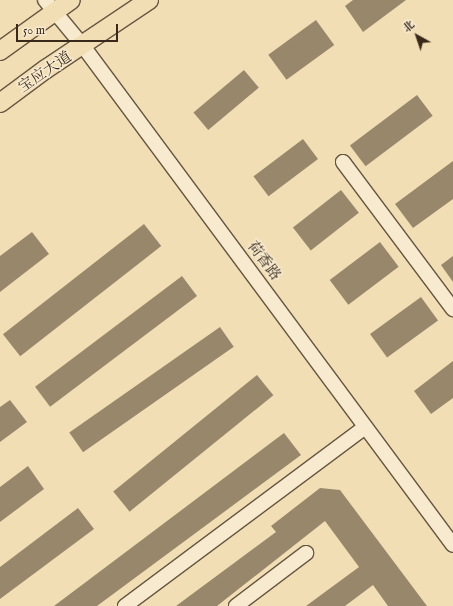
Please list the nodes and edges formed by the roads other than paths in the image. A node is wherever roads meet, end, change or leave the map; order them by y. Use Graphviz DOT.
graph roads {
  1 [pos="71,0"];
  2 [pos="149,0"];
  3 [pos="49,6"];
  4 [pos="83,46"];
  5 [pos="0,51"];
  6 [pos="0,103"];
  7 [pos="343,162"];
  8 [pos="453,309"];
  9 [pos="365,427"];
  10 [pos="453,545"];
  11 [pos="306,552"];
  12 [pos="125,606"];
  13 [pos="236,606"];
  1 -- 3 [label="main road"];
  2 -- 4 [label="main road, 宝应大道"];
  3 -- 4 [label="street, 荷香路"];
  3 -- 5 [label="main road"];
  4 -- 6 [label="main road, 宝应大道"];
  4 -- 9 [label="street, 荷香路"];
  7 -- 8 [label="street"];
  9 -- 10 [label="street, 荷香路"];
  9 -- 12 [label="street"];
  11 -- 13 [label="street"];
}
